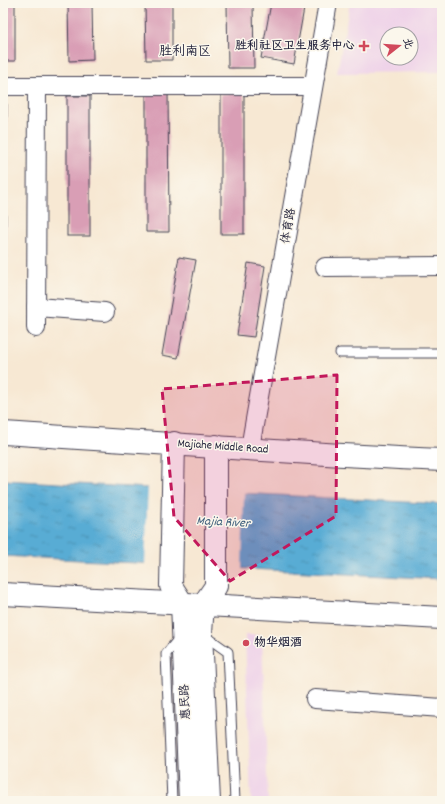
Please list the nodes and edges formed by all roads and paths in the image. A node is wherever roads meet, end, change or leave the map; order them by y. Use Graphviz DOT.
graph roads {
  1 [pos="328,3"];
  2 [pos="3,86"];
  3 [pos="37,86"];
  4 [pos="313,86"];
  5 [pos="442,266"];
  6 [pos="325,267"];
  7 [pos="36,307"];
  8 [pos="105,312"];
  9 [pos="36,328"];
  10 [pos="340,353"];
  11 [pos="442,353"];
  12 [pos="3,433"];
  13 [pos="250,448"];
  14 [pos="174,451"];
  15 [pos="216,452"];
  16 [pos="442,460"];
  17 [pos="3,594"];
  18 [pos="185,598"];
  19 [pos="442,618"];
  20 [pos="192,634"];
  21 [pos="315,699"];
  22 [pos="442,708"];
  23 [pos="172,801"];
  24 [pos="190,801"];
  25 [pos="209,801"];
  26 [pos="234,801"];
  1 -- 4 [label="street, 体育路"];
  2 -- 3 [label="street"];
  3 -- 4 [label="street"];
  3 -- 7 [label="street"];
  4 -- 13 [label="street, 体育路"];
  5 -- 6 [label="street"];
  7 -- 8 [label="street"];
  7 -- 9 [label="street"];
  10 -- 11 [label="lane"];
  12 -- 14 [label="street, Majiahe Middle Road"];
  13 -- 15 [label="street, Majiahe Middle Road"];
  13 -- 16 [label="street, Majiahe Middle Road"];
  14 -- 15 [label="street, Majiahe Middle Road"];
  14 -- 18 [label="street, 惠民路"];
  15 -- 18 [label="street"];
  17 -- 18 [label="street"];
  18 -- 19 [label="street"];
  18 -- 20 [label="street, 惠民路"];
  20 -- 23 [label="lane"];
  20 -- 24 [label="street, 惠民路"];
  20 -- 25 [label="street, 惠民路"];
  20 -- 26 [label="lane"];
  21 -- 22 [label="street"];
}
